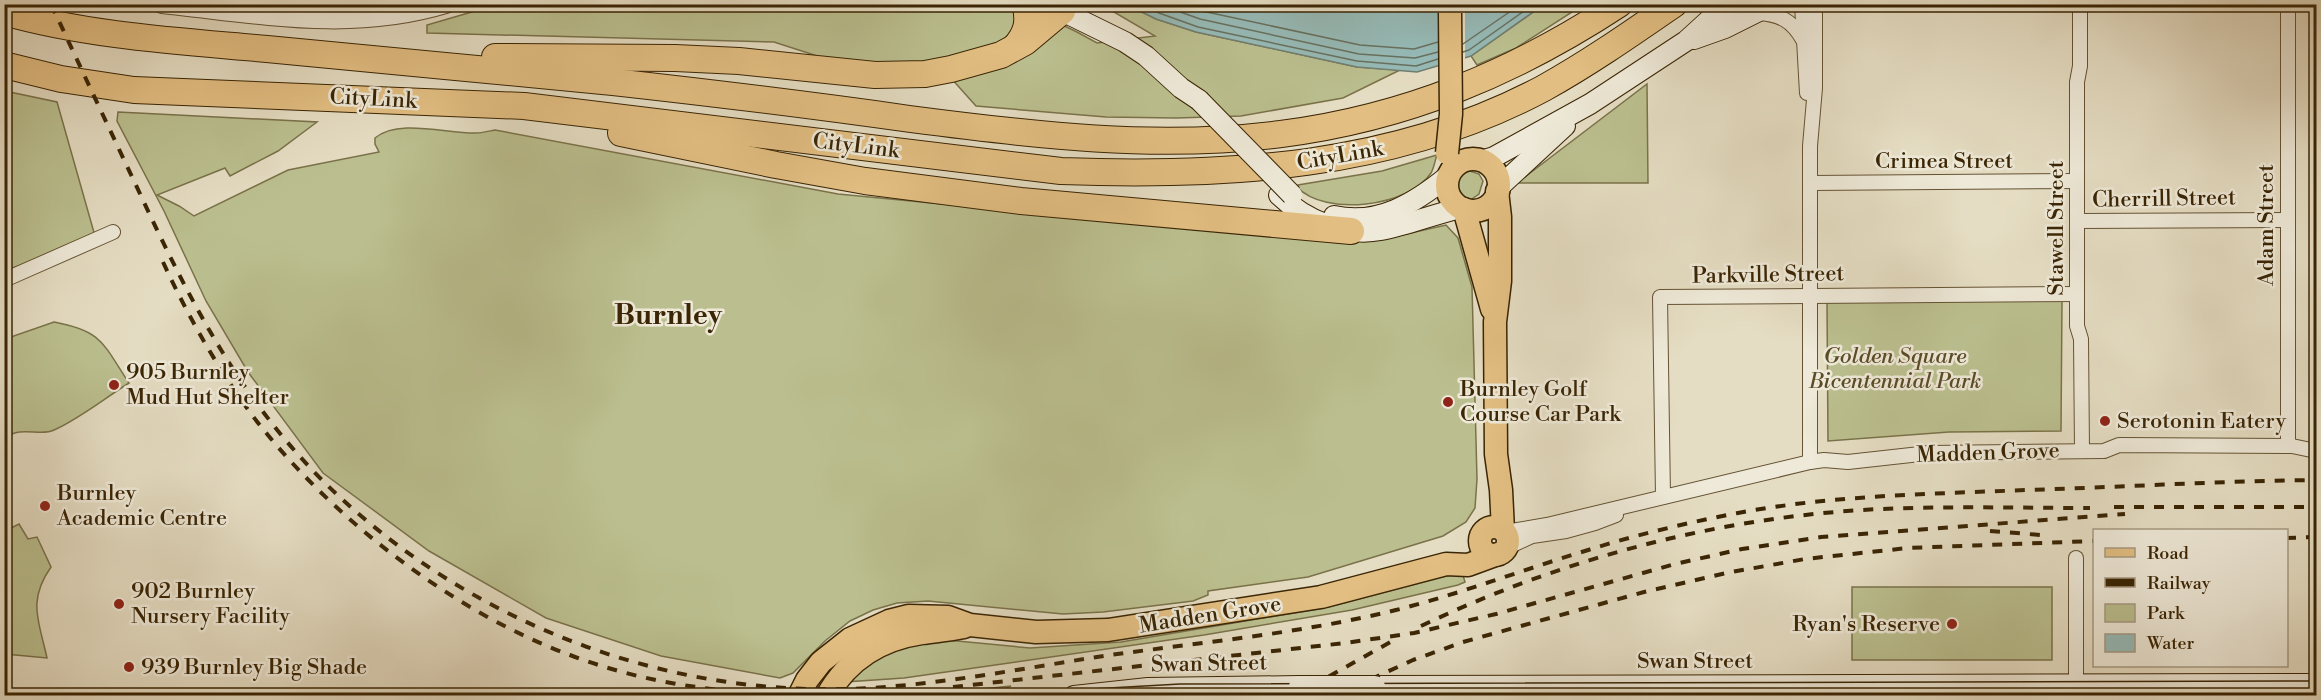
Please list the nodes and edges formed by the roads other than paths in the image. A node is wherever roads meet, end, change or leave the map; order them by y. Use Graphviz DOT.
graph roads {
  1 [pos="162,4"];
  2 [pos="446,4"];
  3 [pos="1025,4"];
  4 [pos="1037,4"];
  5 [pos="1450,4"];
  6 [pos="1619,4"];
  7 [pos="1674,4"];
  8 [pos="1734,4"];
  9 [pos="1802,4"];
  10 [pos="1815,4"];
  11 [pos="2080,4"];
  12 [pos="2288,4"];
  13 [pos="1060,8"];
  14 [pos="1764,9"];
  15 [pos="4,12"];
  16 [pos="1803,40"];
  17 [pos="1686,41"];
  18 [pos="1013,50"];
  19 [pos="380,60"];
  20 [pos="4,65"];
  21 [pos="273,94"];
  22 [pos="1590,104"];
  23 [pos="1810,124"];
  24 [pos="1462,162"];
  25 [pos="2077,181"];
  26 [pos="1810,183"];
  27 [pos="1498,190"];
  28 [pos="1285,195"];
  29 [pos="1462,209"];
  30 [pos="2287,220"];
  31 [pos="2077,221"];
  32 [pos="1351,231"];
  33 [pos="113,232"];
  34 [pos="4,280"];
  35 [pos="2078,294"];
  36 [pos="1811,295"];
  37 [pos="1495,322"];
  38 [pos="2288,445"];
  39 [pos="2082,451"];
  40 [pos="2316,451"];
  41 [pos="1810,462"];
  42 [pos="1663,497"];
  43 [pos="1496,538"];
  44 [pos="2076,558"];
  45 [pos="970,625"];
  46 [pos="2316,684"];
  47 [pos="2079,688"];
  48 [pos="1723,690"];
  49 [pos="1823,690"];
  50 [pos="2284,690"];
  51 [pos="1484,691"];
  52 [pos="799,696"];
  53 [pos="827,696"];
  54 [pos="1074,696"];
  1 -- 2 [label="street"];
  3 -- 18 [label="highway"];
  4 -- 13 [label="street"];
  5 -- 24 [label="main road, bridge"];
  6 -- 19 [label="highway, CityLink"];
  7 -- 21 [label="highway, CityLink"];
  8 -- 17 [label="main road"];
  9 -- 16 [label="street"];
  10 -- 23 [label="street"];
  11 -- 25 [label="street, Stawell Street"];
  12 -- 30 [label="street, Adam Street"];
  13 -- 18 [label="highway"];
  13 -- 28 [label="main road"];
  14 -- 16 [label="street"];
  14 -- 17 [label="main road"];
  15 -- 19 [label="highway, CityLink"];
  16 -- 23 [label="street"];
  17 -- 22 [label="main road"];
  18 -- 19 [label="highway"];
  20 -- 21 [label="highway, CityLink"];
  21 -- 32 [label="highway"];
  22 -- 24 [label="main road"];
  22 -- 27 [label="main road"];
  23 -- 26 [label="street"];
  24 -- 27 [label="main road"];
  24 -- 28 [label="main road"];
  24 -- 29 [label="main road"];
  25 -- 26 [label="street, Crimea Street"];
  25 -- 31 [label="street, Stawell Street"];
  26 -- 36 [label="street"];
  27 -- 29 [label="main road"];
  27 -- 37 [label="main road"];
  28 -- 32 [label="main road"];
  29 -- 32 [label="main road"];
  29 -- 37 [label="main road"];
  30 -- 31 [label="street, Cherrill Street"];
  30 -- 38 [label="street, Adam Street"];
  31 -- 35 [label="street, Stawell Street"];
  33 -- 34 [label="street"];
  35 -- 36 [label="street, Parkville Street"];
  35 -- 39 [label="street, Stawell Street"];
  36 -- 41 [label="street"];
  36 -- 42 [label="street, Parkville Street"];
  37 -- 43 [label="main road"];
  38 -- 39 [label="street, Madden Grove"];
  38 -- 40 [label="street, Madden Grove"];
  39 -- 41 [label="street, Madden Grove"];
  41 -- 42 [label="street, Madden Grove"];
  42 -- 43 [label="street, Madden Grove"];
  43 -- 45 [label="main road, Madden Grove"];
  44 -- 47 [label="street"];
  45 -- 52 [label="main road, Madden Grove"];
  45 -- 53 [label="main road, Madden Grove"];
  46 -- 50 [label="main road, Swan Street"];
  47 -- 49 [label="main road, Swan Street"];
  47 -- 50 [label="main road, Swan Street"];
  48 -- 49 [label="main road, Swan Street"];
  48 -- 51 [label="main road, Swan Street"];
  51 -- 54 [label="main road, Swan Street, bridge"];
}
